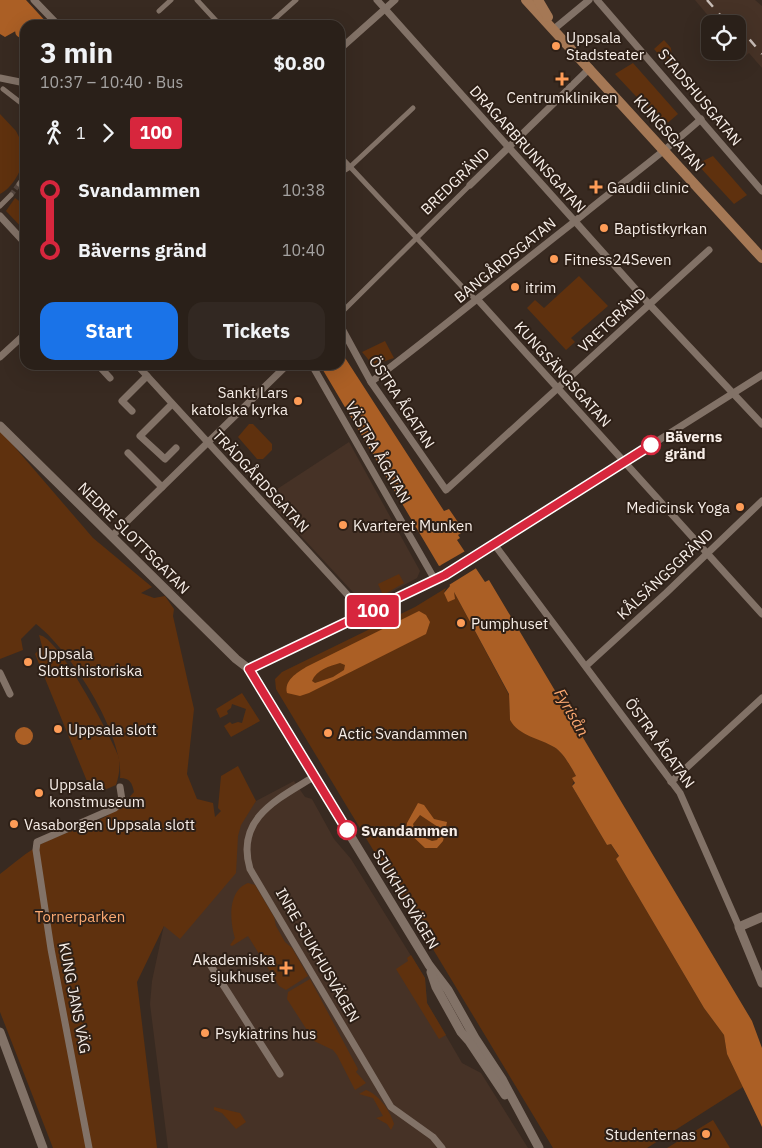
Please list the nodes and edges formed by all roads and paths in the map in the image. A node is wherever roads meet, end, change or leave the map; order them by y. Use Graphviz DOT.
graph roads {
  1 [pos="34,0"];
  2 [pos="171,0"];
  3 [pos="197,0"];
  4 [pos="296,0"];
  5 [pos="377,0"];
  6 [pos="395,0"];
  7 [pos="526,0"];
  8 [pos="538,0"];
  9 [pos="589,0"];
  10 [pos="597,0"];
  11 [pos="385,9"];
  12 [pos="159,11"];
  13 [pos="53,20"];
  14 [pos="215,20"];
  15 [pos="274,20"];
  16 [pos="554,29"];
  17 [pos="345,45"];
  18 [pos="590,68"];
  19 [pos="0,78"];
  20 [pos="20,82"];
  21 [pos="3,89"];
  22 [pos="20,102"];
  23 [pos="413,108"];
  24 [pos="701,119"];
  25 [pos="508,149"];
  26 [pos="665,151"];
  27 [pos="345,162"];
  28 [pos="350,167"];
  29 [pos="345,170"];
  30 [pos="470,185"];
  31 [pos="762,191"];
  32 [pos="11,195"];
  33 [pos="0,206"];
  34 [pos="0,216"];
  35 [pos="574,221"];
  36 [pos="20,238"];
  37 [pos="416,238"];
  38 [pos="709,250"];
  39 [pos="762,258"];
  40 [pos="478,300"];
  41 [pos="648,304"];
  42 [pos="345,309"];
  43 [pos="345,334"];
  44 [pos="20,339"];
  45 [pos="0,357"];
  46 [pos="103,370"];
  47 [pos="142,370"];
  48 [pos="282,370"];
  49 [pos="315,370"];
  50 [pos="762,375"];
  51 [pos="147,376"];
  52 [pos="110,378"];
  53 [pos="371,382"];
  54 [pos="555,391"];
  55 [pos="733,394"];
  56 [pos="172,404"];
  57 [pos="132,411"];
  58 [pos="762,424"];
  59 [pos="0,426"];
  60 [pos="207,443"];
  61 [pos="176,448"];
  62 [pos="128,453"];
  63 [pos="623,462"];
  64 [pos="162,487"];
  65 [pos="446,490"];
  66 [pos="762,501"];
  67 [pos="113,535"];
  68 [pos="494,544"];
  69 [pos="707,553"];
  70 [pos="435,580"];
  71 [pos="366,614"];
  72 [pos="762,614"];
  73 [pos="586,666"];
  74 [pos="249,669"];
  75 [pos="0,673"];
  76 [pos="10,694"];
  77 [pos="762,698"];
  78 [pos="315,776"];
  79 [pos="671,782"];
  80 [pos="120,787"];
  81 [pos="762,917"];
  82 [pos="739,927"];
  83 [pos="211,966"];
  84 [pos="762,983"];
  85 [pos="0,1032"];
  86 [pos="280,1074"];
  87 [pos="43,1148"];
  88 [pos="90,1148"];
  89 [pos="442,1148"];
  90 [pos="540,1148"];
  1 -- 13 [label="street"];
  2 -- 12 [label="street"];
  3 -- 14 [label="street"];
  4 -- 15 [label="street"];
  5 -- 11 [label="street, DRAGARBRUNNSGATAN"];
  6 -- 11 [label="street"];
  7 -- 16 [label="main road, KUNGSGATAN"];
  8 -- 16 [label="main road, KUNGSGATAN"];
  9 -- 16 [label="street"];
  10 -- 24 [label="street, STADSHUSGATAN"];
  11 -- 17 [label="street"];
  11 -- 25 [label="street, DRAGARBRUNNSGATAN"];
  16 -- 18 [label="main road, KUNGSGATAN"];
  18 -- 25 [label="street, BREDGRÄND"];
  18 -- 26 [label="main road, KUNGSGATAN"];
  19 -- 20 [label="street"];
  21 -- 22 [label="street"];
  23 -- 28 [label="street"];
  24 -- 26 [label="street, BANGÅRDSGATAN"];
  24 -- 31 [label="street, STADSHUSGATAN"];
  25 -- 30 [label="street, BREDGRÄND"];
  25 -- 35 [label="street, DRAGARBRUNNSGATAN"];
  26 -- 35 [label="street, BANGÅRDSGATAN"];
  26 -- 39 [label="main road, KUNGSGATAN"];
  27 -- 28 [label="street, KUNGSÄNGSGATAN"];
  28 -- 29 [label="street"];
  28 -- 37 [label="street, KUNGSÄNGSGATAN"];
  30 -- 37 [label="street, BREDGRÄND"];
  32 -- 33 [label="street"];
  34 -- 36 [label="street"];
  35 -- 40 [label="street, BANGÅRDSGATAN"];
  35 -- 41 [label="street, DRAGARBRUNNSGATAN"];
  37 -- 40 [label="street, KUNGSÄNGSGATAN"];
  37 -- 42 [label="street, BREDGRÄND"];
  38 -- 41 [label="street, VRETGRÄND"];
  40 -- 53 [label="street, BANGÅRDSGATAN"];
  40 -- 54 [label="street, KUNGSÄNGSGATAN"];
  41 -- 54 [label="street, VRETGRÄND"];
  41 -- 55 [label="street, DRAGARBRUNNSGATAN"];
  43 -- 53 [label="street, ÖSTRA ÅGATAN"];
  44 -- 45 [label="street"];
  46 -- 52 [label="street"];
  47 -- 51 [label="street, TRÄDGÅRDSGATAN"];
  48 -- 60 [label="street"];
  49 -- 70 [label="street, VÄSTRA ÅGATAN"];
  50 -- 55 [label="street"];
  51 -- 56 [label="street, TRÄDGÅRDSGATAN"];
  51 -- 57 [label="street"];
  53 -- 65 [label="street, ÖSTRA ÅGATAN"];
  54 -- 63 [label="street, KUNGSÄNGSGATAN"];
  54 -- 65 [label="street, VRETGRÄND"];
  55 -- 58 [label="street, DRAGARBRUNNSGATAN"];
  55 -- 63 [label="street"];
  56 -- 60 [label="street, TRÄDGÅRDSGATAN"];
  56 -- 61 [label="street"];
  59 -- 67 [label="street, NEDRE SLOTTSGATAN"];
  60 -- 64 [label="street"];
  60 -- 71 [label="street, TRÄDGÅRDSGATAN"];
  62 -- 64 [label="street"];
  63 -- 68 [label="street"];
  63 -- 69 [label="street, KUNGSÄNGSGATAN"];
  64 -- 67 [label="street"];
  66 -- 69 [label="street, KÅLSÄNGSGRÄND"];
  67 -- 74 [label="street, NEDRE SLOTTSGATAN"];
  68 -- 70 [label="street"];
  68 -- 73 [label="street, ÖSTRA ÅGATAN"];
  69 -- 72 [label="street, KUNGSÄNGSGATAN"];
  69 -- 73 [label="street, KÅLSÄNGSGRÄND"];
  70 -- 71 [label="street"];
  71 -- 74 [label="street"];
  73 -- 79 [label="street, ÖSTRA ÅGATAN"];
  74 -- 78 [label="street, SJUKHUSVÄGEN"];
  75 -- 76 [label="street"];
  77 -- 79 [label="street"];
  78 -- 89 [label="street, INRE SJUKHUSVÄGEN"];
  78 -- 90 [label="street, SJUKHUSVÄGEN"];
  79 -- 82 [label="street, ÖSTRA ÅGATAN"];
  80 -- 88 [label="street, KUNG JANS VÄG"];
  81 -- 82 [label="street"];
  82 -- 84 [label="street, ÖSTRA ÅGATAN"];
  83 -- 86 [label="street"];
  85 -- 87 [label="street"];
}
